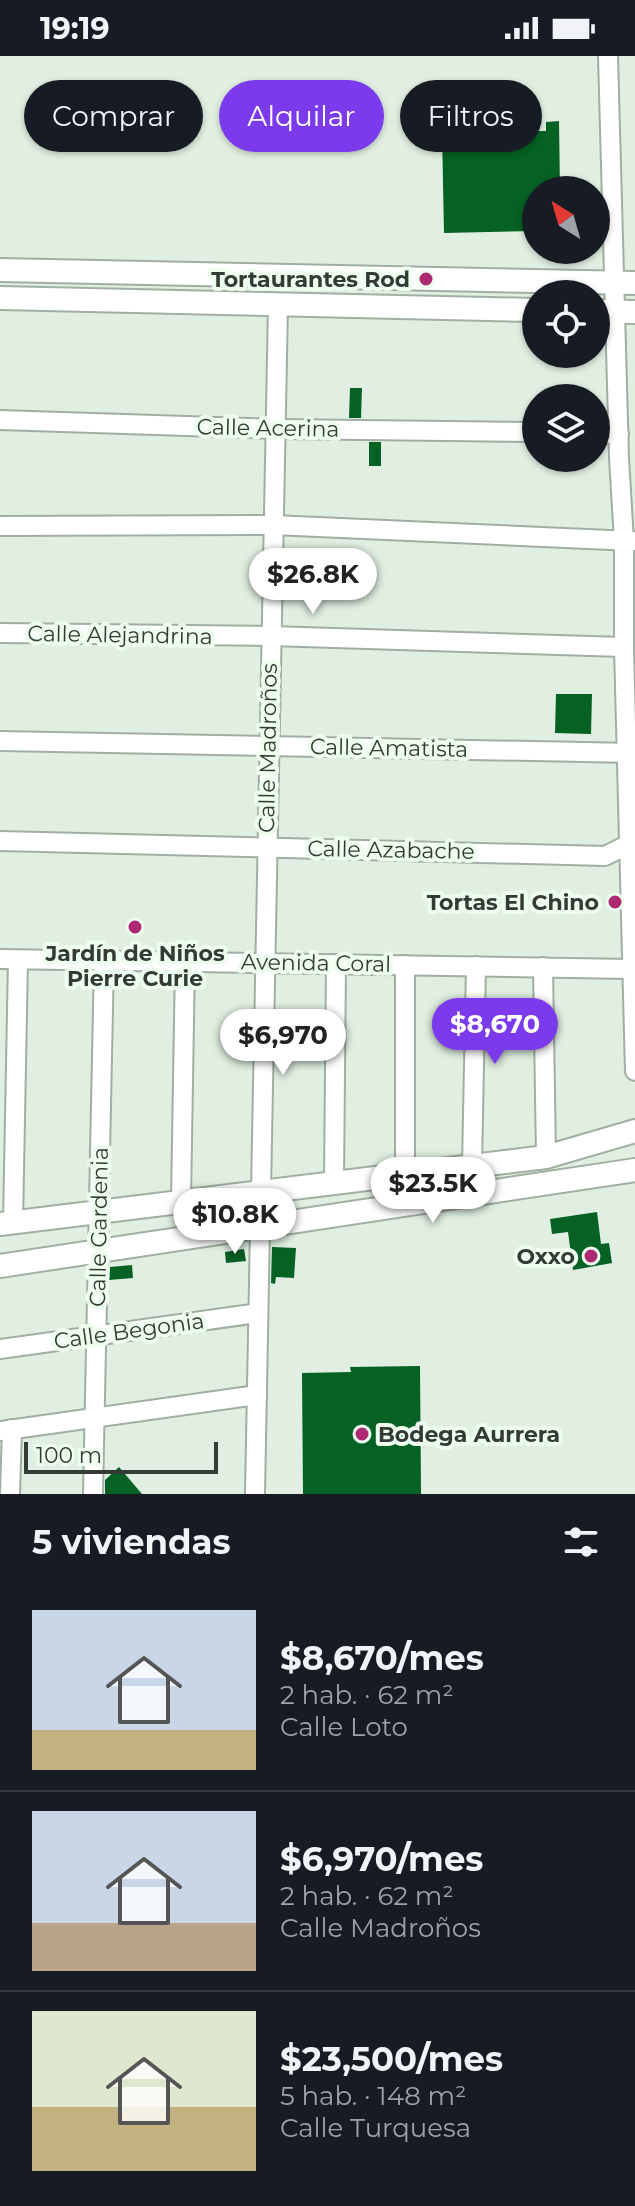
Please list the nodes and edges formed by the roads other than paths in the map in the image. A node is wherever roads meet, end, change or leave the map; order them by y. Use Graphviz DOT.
graph roads {
  1 [pos="608,56"];
  2 [pos="0,270"];
  3 [pos="625,283"];
  4 [pos="0,298"];
  5 [pos="278,305"];
  6 [pos="522,310"];
  7 [pos="615,311"];
  8 [pos="0,420"];
  9 [pos="277,429"];
  10 [pos="522,432"];
  11 [pos="610,434"];
  12 [pos="619,434"];
  13 [pos="627,458"];
  14 [pos="273,525"];
  15 [pos="0,526"];
  16 [pos="630,541"];
  17 [pos="0,633"];
  18 [pos="271,636"];
  19 [pos="624,647"];
  20 [pos="0,741"];
  21 [pos="268,745"];
  22 [pos="631,753"];
  23 [pos="0,841"];
  24 [pos="632,842"];
  25 [pos="266,848"];
  26 [pos="632,916"];
  27 [pos="9,959"];
  28 [pos="104,960"];
  29 [pos="185,961"];
  30 [pos="263,963"];
  31 [pos="336,964"];
  32 [pos="405,965"];
  33 [pos="476,966"];
  34 [pos="543,967"];
  35 [pos="632,969"];
  36 [pos="634,995"];
  37 [pos="635,1071"];
  38 [pos="635,1131"];
  39 [pos="546,1157"];
  40 [pos="472,1166"];
  41 [pos="635,1170"];
  42 [pos="405,1174"];
  43 [pos="334,1182"];
  44 [pos="261,1191"];
  45 [pos="181,1201"];
  46 [pos="100,1210"];
  47 [pos="7,1223"];
  48 [pos="260,1228"];
  49 [pos="98,1252"];
  50 [pos="0,1266"];
  51 [pos="258,1313"];
  52 [pos="96,1335"];
  53 [pos="0,1349"];
  54 [pos="257,1395"];
  55 [pos="94,1418"];
  56 [pos="6,1430"];
  57 [pos="10,1494"];
  58 [pos="93,1494"];
  59 [pos="255,1494"];
  1 -- 3 [label="street"];
  2 -- 3 [label="main road"];
  3 -- 7 [label="street"];
  4 -- 5 [label="main road"];
  5 -- 6 [label="main road"];
  5 -- 9 [label="street, Calle Madroños"];
  7 -- 12 [label="street"];
  8 -- 9 [label="street, Calle Acerina"];
  9 -- 10 [label="street, Calle Acerina"];
  9 -- 14 [label="street, Calle Madroños"];
  11 -- 12 [label="street"];
  12 -- 13 [label="street"];
  13 -- 16 [label="street"];
  14 -- 15 [label="street"];
  14 -- 16 [label="street"];
  14 -- 18 [label="street, Calle Madroños"];
  16 -- 19 [label="street"];
  17 -- 18 [label="street, Calle Alejandrina"];
  18 -- 19 [label="street, Calle Alejandrina"];
  18 -- 21 [label="street, Calle Madroños"];
  19 -- 22 [label="street"];
  20 -- 21 [label="street, Calle Amatista"];
  21 -- 22 [label="street, Calle Amatista"];
  21 -- 25 [label="street, Calle Madroños"];
  22 -- 24 [label="street"];
  23 -- 25 [label="street, Calle Azabache"];
  24 -- 25 [label="street, Calle Azabache"];
  24 -- 26 [label="street"];
  25 -- 30 [label="street, Calle Madroños"];
  26 -- 35 [label="street"];
  27 -- 28 [label="street, Avenida Coral"];
  27 -- 47 [label="street"];
  28 -- 29 [label="street, Avenida Coral"];
  28 -- 46 [label="street, Calle Gardenia"];
  29 -- 30 [label="street, Avenida Coral"];
  29 -- 45 [label="street"];
  30 -- 31 [label="street, Avenida Coral"];
  30 -- 44 [label="street, Calle Madroños"];
  31 -- 32 [label="street, Avenida Coral"];
  31 -- 43 [label="street"];
  32 -- 33 [label="street, Avenida Coral"];
  32 -- 42 [label="street"];
  33 -- 34 [label="street, Avenida Coral"];
  33 -- 40 [label="street"];
  34 -- 35 [label="street, Avenida Coral"];
  34 -- 39 [label="street"];
  35 -- 36 [label="street"];
  36 -- 37 [label="street"];
  38 -- 39 [label="main road"];
  39 -- 40 [label="main road"];
  40 -- 42 [label="main road"];
  41 -- 48 [label="main road"];
  42 -- 43 [label="main road"];
  43 -- 44 [label="main road"];
  44 -- 45 [label="main road"];
  45 -- 46 [label="main road"];
  46 -- 47 [label="main road"];
  46 -- 49 [label="street, Calle Gardenia"];
  48 -- 49 [label="main road"];
  48 -- 51 [label="street"];
  49 -- 50 [label="main road"];
  49 -- 52 [label="street, Calle Gardenia"];
  51 -- 52 [label="street, Calle Begonia"];
  51 -- 54 [label="street"];
  52 -- 53 [label="street, Calle Begonia"];
  52 -- 55 [label="street, Calle Gardenia"];
  54 -- 55 [label="street"];
  54 -- 59 [label="street"];
  55 -- 56 [label="street"];
  55 -- 58 [label="street, Calle Gardenia"];
  56 -- 57 [label="street"];
}
